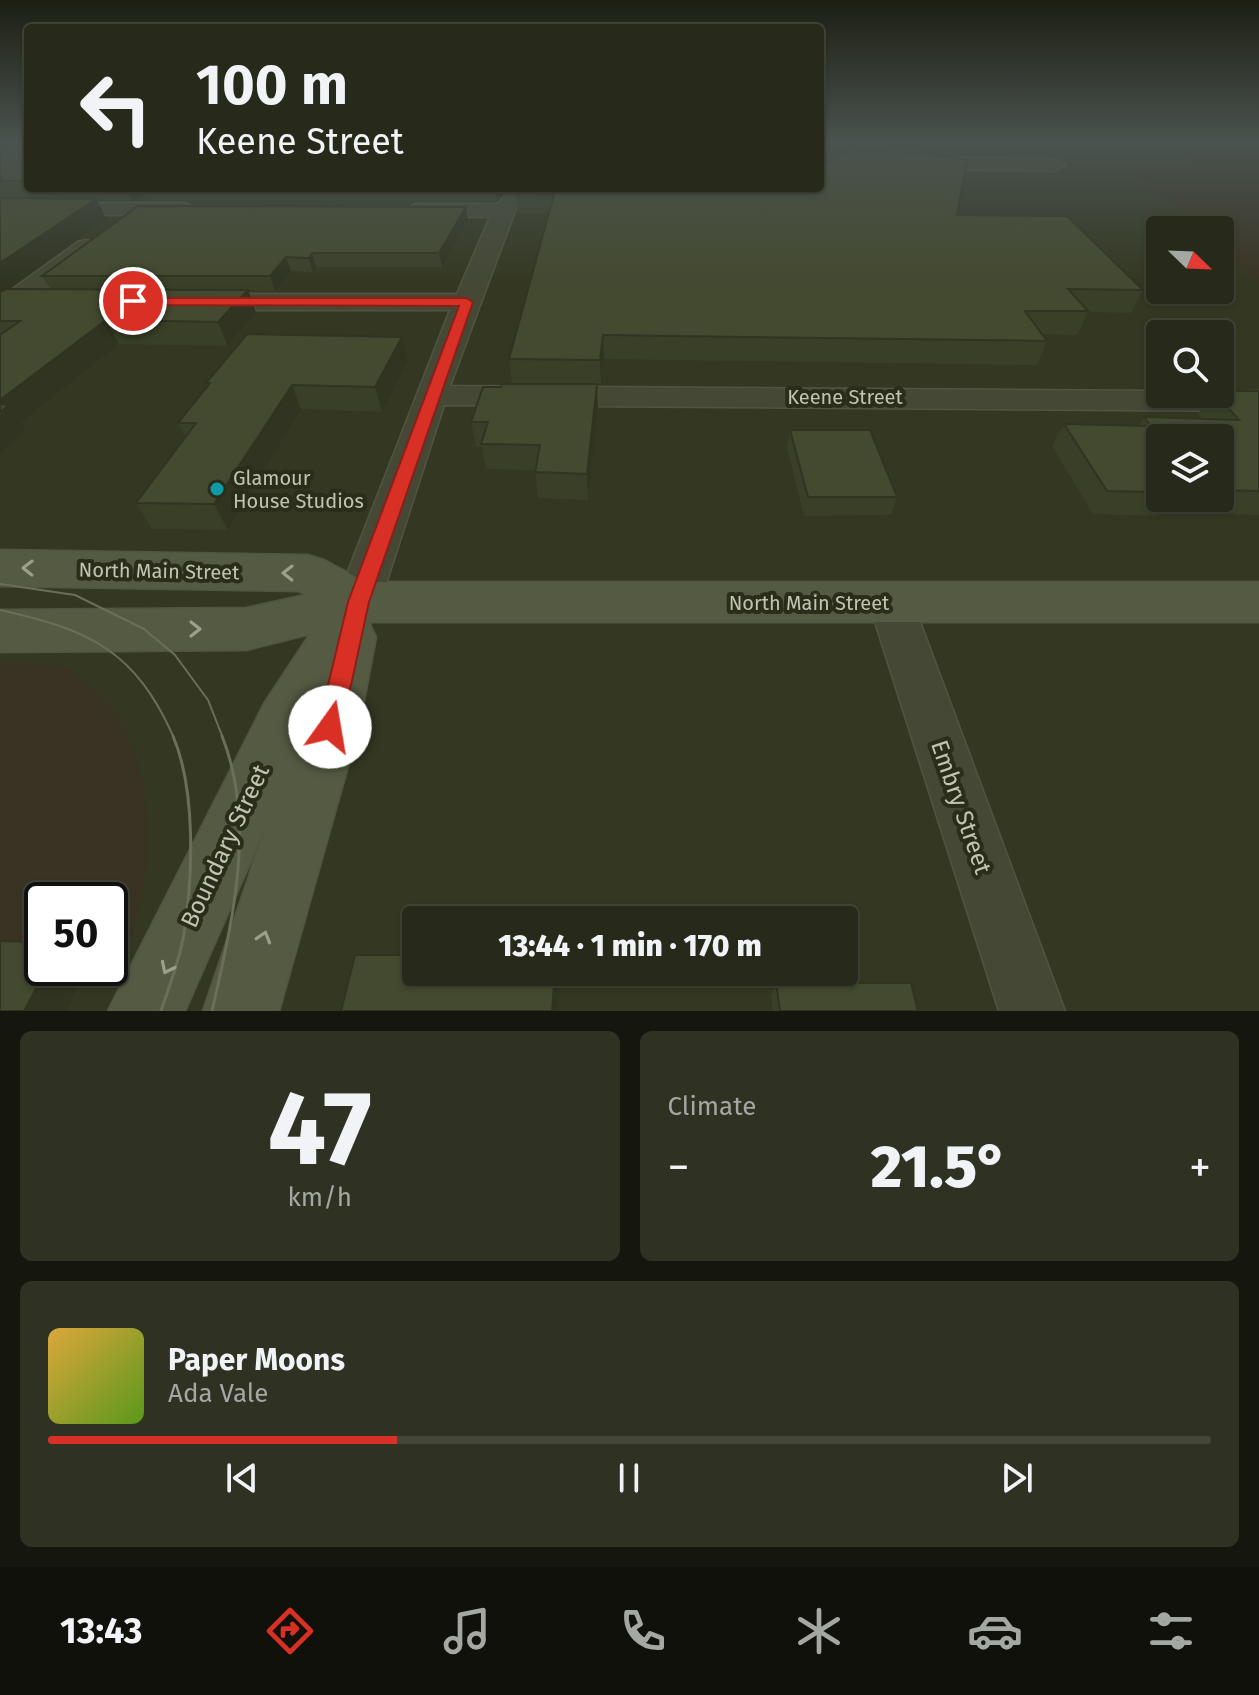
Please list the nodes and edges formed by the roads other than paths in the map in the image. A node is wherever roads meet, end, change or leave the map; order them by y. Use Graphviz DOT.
graph roads {
  1 [pos="160,192"];
  2 [pos="520,192"];
  3 [pos="0,209"];
  4 [pos="139,209"];
  5 [pos="200,209"];
  6 [pos="400,210"];
  7 [pos="504,211"];
  8 [pos="59,301"];
  9 [pos="183,302"];
  10 [pos="466,302"];
  11 [pos="4,304"];
  12 [pos="431,395"];
  13 [pos="1259,401"];
  14 [pos="0,568"];
  15 [pos="358,602"];
  16 [pos="1259,602"];
  17 [pos="891,603"];
  18 [pos="0,631"];
  19 [pos="146,1011"];
  20 [pos="241,1011"];
  21 [pos="1032,1011"];
  1 -- 4 [label="street"];
  2 -- 7 [label="street, Boundary Street"];
  3 -- 4 [label="street"];
  4 -- 5 [label="street"];
  4 -- 11 [label="street"];
  6 -- 7 [label="street"];
  7 -- 10 [label="street, Boundary Street"];
  8 -- 11 [label="street"];
  9 -- 10 [label="street"];
  10 -- 12 [label="street, Boundary Street"];
  12 -- 13 [label="street, Keene Street"];
  12 -- 15 [label="street, Boundary Street"];
  15 -- 14 [label="main road, North Main Street, one-way"];
  15 -- 17 [label="main road, North Main Street"];
  18 -- 15 [label="main road, North Main Street, one-way"];
  15 -- 19 [label="main road, Boundary Street, one-way"];
  20 -- 15 [label="main road, Boundary Street, one-way"];
  16 -- 17 [label="main road, North Main Street"];
  17 -- 21 [label="street, Embry Street"];
}
